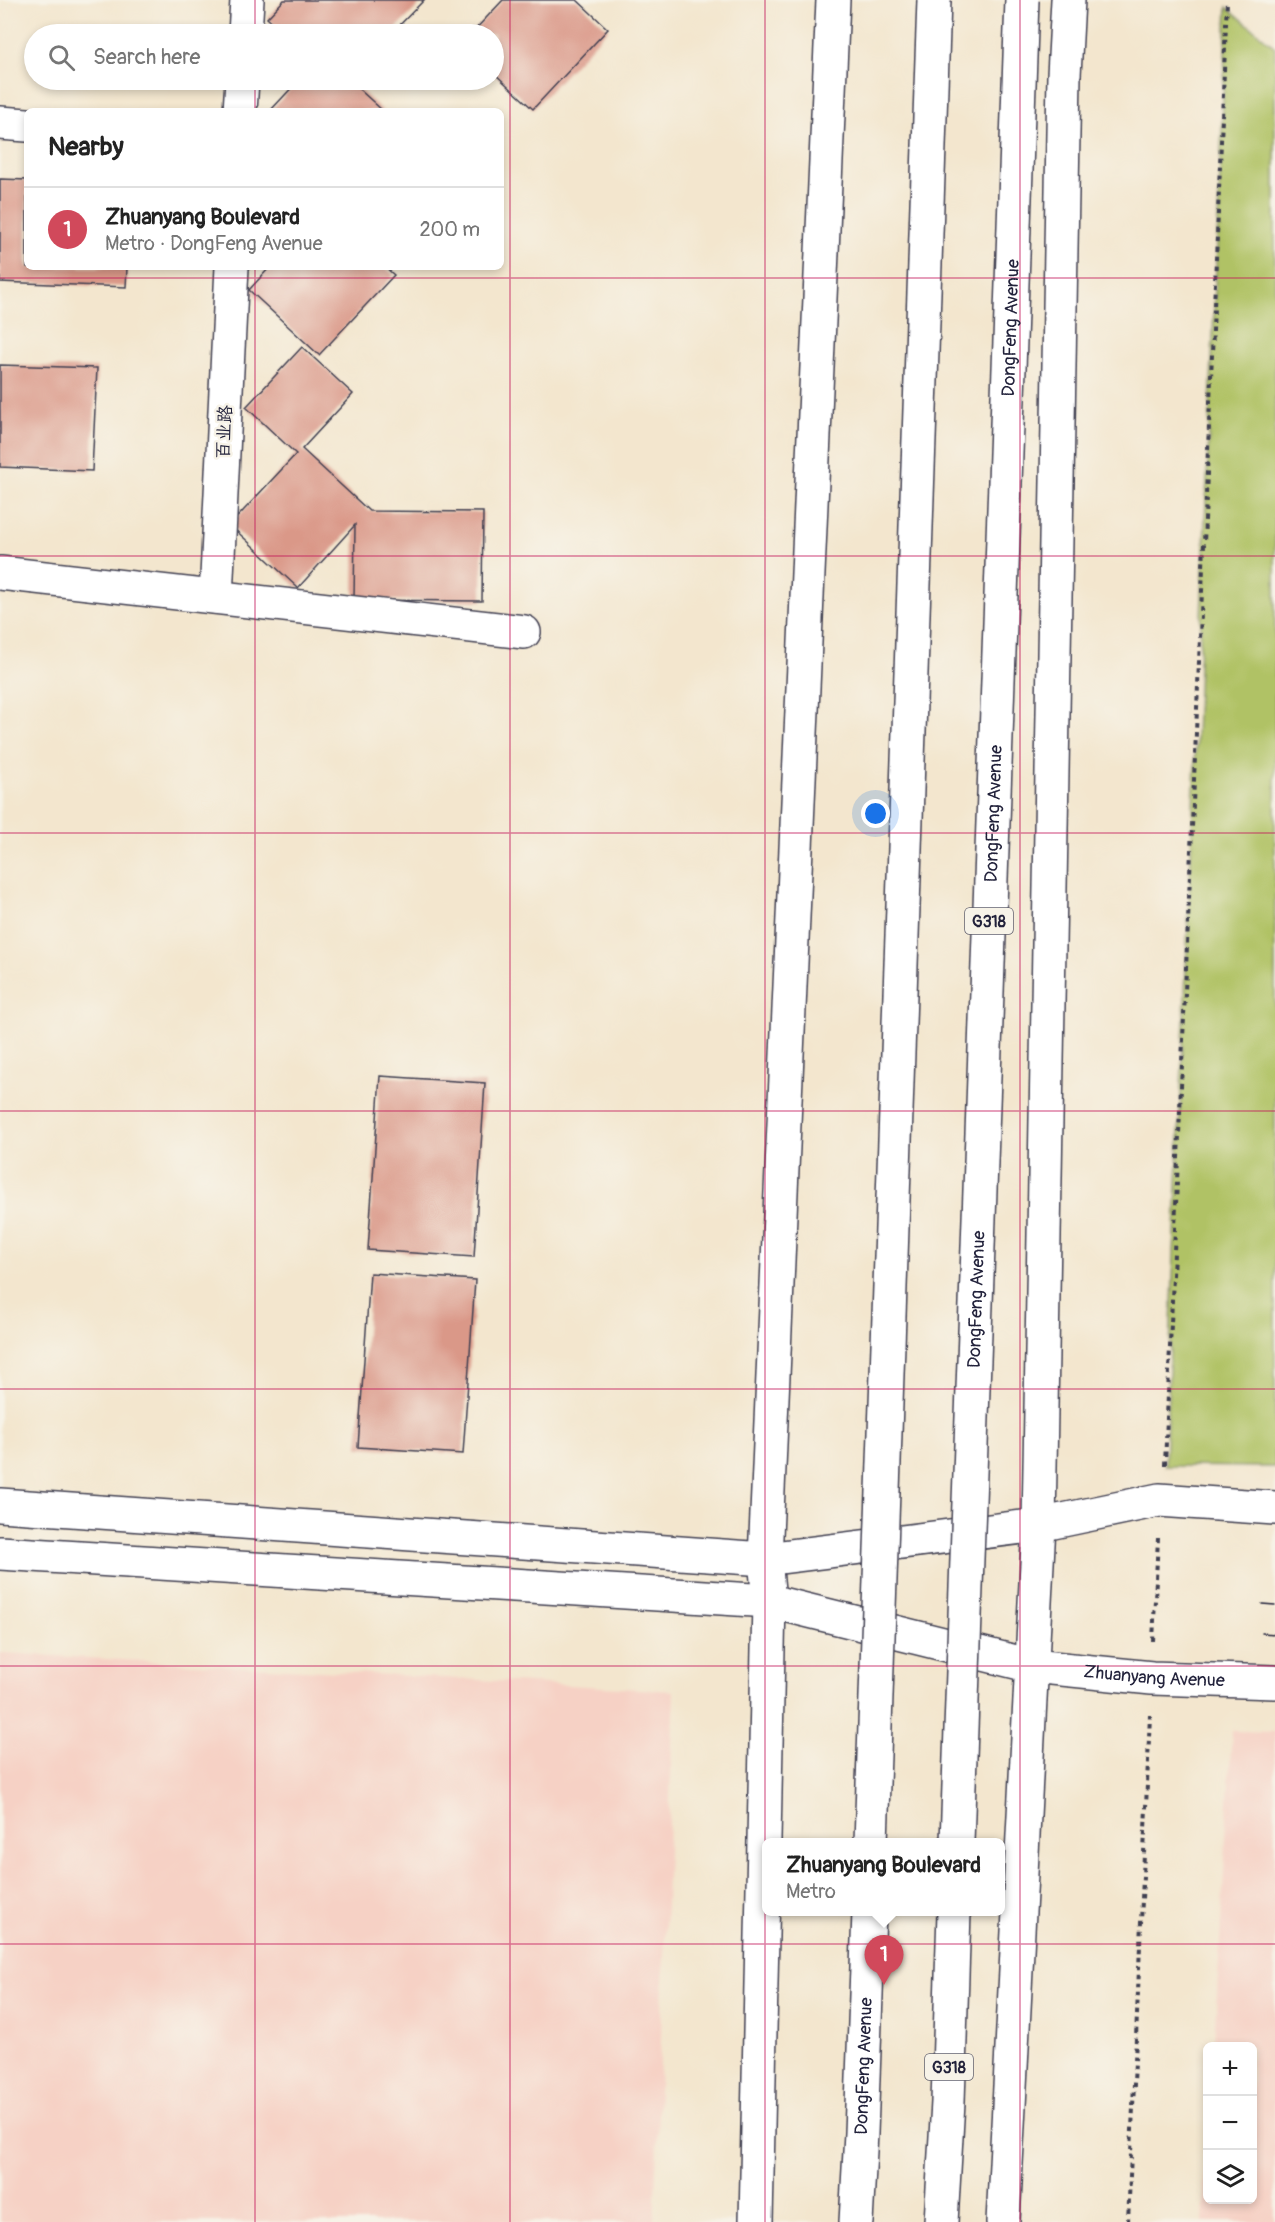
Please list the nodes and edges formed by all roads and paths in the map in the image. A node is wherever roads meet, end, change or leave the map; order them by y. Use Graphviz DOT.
graph roads {
  1 [pos="247,0"];
  2 [pos="833,0"];
  3 [pos="934,0"];
  4 [pos="1022,0"];
  5 [pos="1068,0"];
  6 [pos="1227,0"];
  7 [pos="246,24"];
  8 [pos="241,90"];
  9 [pos="240,108"];
  10 [pos="0,123"];
  11 [pos="24,125"];
  12 [pos="232,270"];
  13 [pos="0,573"];
  14 [pos="216,597"];
  15 [pos="524,632"];
  16 [pos="1159,1500"];
  17 [pos="0,1505"];
  18 [pos="1275,1508"];
  19 [pos="1039,1525"];
  20 [pos="0,1553"];
  21 [pos="765,1559"];
  22 [pos="769,1601"];
  23 [pos="1032,1666"];
  24 [pos="1152,1678"];
  25 [pos="1275,1682"];
  26 [pos="764,1838"];
  27 [pos="871,1838"];
  28 [pos="957,1838"];
  29 [pos="762,1916"];
  30 [pos="869,1916"];
  31 [pos="954,1916"];
  32 [pos="756,2222"];
  33 [pos="856,2222"];
  34 [pos="941,2222"];
  35 [pos="1003,2222"];
  36 [pos="1128,2222"];
  1 -- 7 [label="main road"];
  2 -- 21 [label="main road"];
  3 -- 27 [label="main road, bridge"];
  4 -- 28 [label="main road, DongFeng Avenue / G318, bridge"];
  5 -- 19 [label="main road"];
  6 -- 16 [label="path"];
  8 -- 9 [label="main road"];
  10 -- 11 [label="main road"];
  12 -- 14 [label="main road, 百业路"];
  13 -- 14 [label="main road"];
  14 -- 15 [label="main road"];
  16 -- 18 [label="main road"];
  16 -- 19 [label="main road"];
  16 -- 24 [label="path"];
  17 -- 21 [label="main road"];
  19 -- 21 [label="main road"];
  19 -- 23 [label="main road"];
  20 -- 22 [label="main road, Zhuanyang Avenue"];
  21 -- 22 [label="main road"];
  22 -- 23 [label="main road, Zhuanyang Avenue"];
  22 -- 26 [label="main road"];
  23 -- 24 [label="main road, Zhuanyang Avenue"];
  23 -- 35 [label="main road"];
  24 -- 25 [label="main road, Zhuanyang Avenue"];
  24 -- 36 [label="path"];
  29 -- 32 [label="main road"];
  30 -- 33 [label="main road, DongFeng Avenue"];
  31 -- 34 [label="main road, G318"];
}
